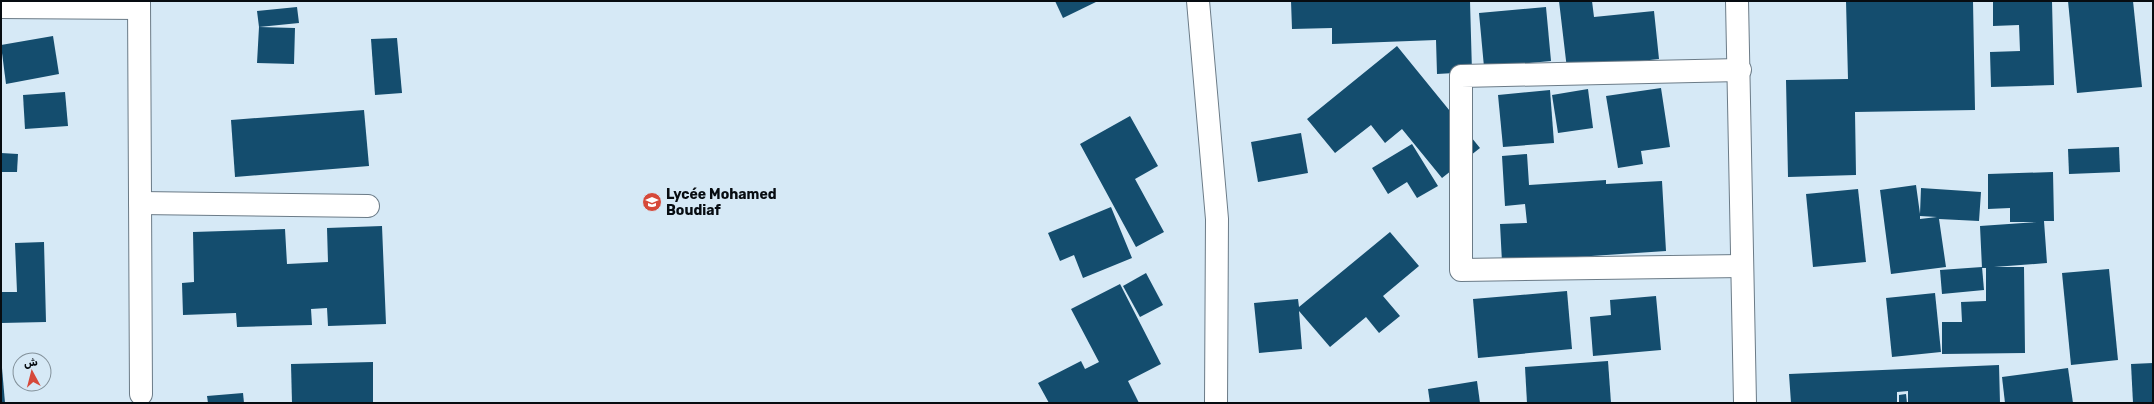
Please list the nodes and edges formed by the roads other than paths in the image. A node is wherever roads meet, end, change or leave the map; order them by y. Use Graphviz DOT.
graph roads {
  1 [pos="1198,1"];
  2 [pos="1737,1"];
  3 [pos="139,5"];
  4 [pos="1,7"];
  5 [pos="1740,70"];
  6 [pos="140,203"];
  7 [pos="368,206"];
  8 [pos="1742,266"];
  9 [pos="141,394"];
  10 [pos="1216,403"];
  11 [pos="1745,403"];
  1 -- 10 [label="street"];
  2 -- 5 [label="street"];
  3 -- 4 [label="street"];
  3 -- 6 [label="street"];
  5 -- 8 [label="street"];
  5 -- 8 [label="street"];
  6 -- 7 [label="street"];
  6 -- 9 [label="street"];
  8 -- 11 [label="street"];
}
